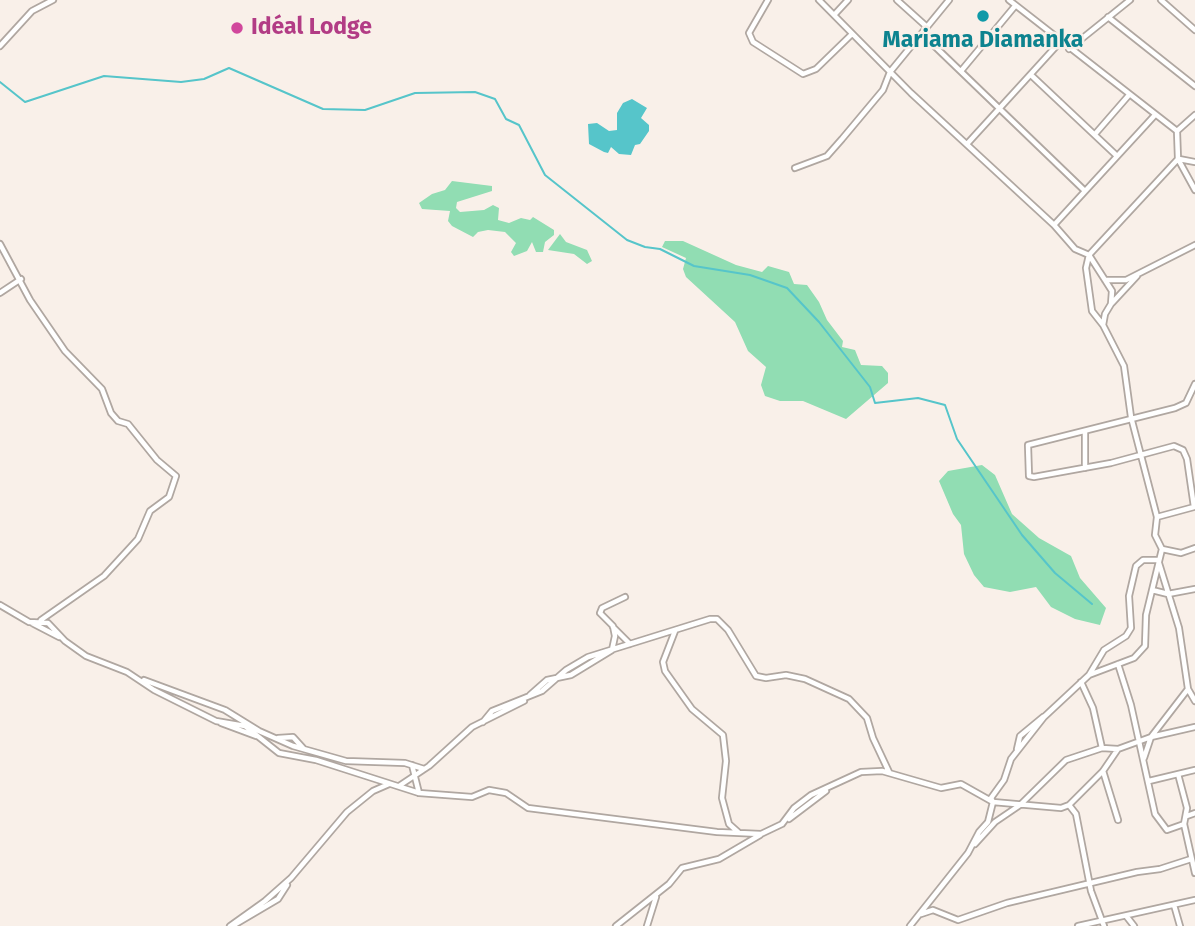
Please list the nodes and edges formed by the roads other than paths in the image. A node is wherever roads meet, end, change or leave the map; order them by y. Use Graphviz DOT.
graph roads {
  1 [pos="53,0"];
  2 [pos="768,0"];
  3 [pos="819,0"];
  4 [pos="848,0"];
  5 [pos="897,0"];
  6 [pos="949,0"];
  7 [pos="1009,0"];
  8 [pos="1130,0"];
  9 [pos="1161,0"];
  10 [pos="1015,6"];
  11 [pos="835,14"];
  12 [pos="1108,17"];
  13 [pos="927,27"];
  14 [pos="1195,30"];
  15 [pos="852,34"];
  16 [pos="921,34"];
  17 [pos="1060,42"];
  18 [pos="0,46"];
  19 [pos="1069,49"];
  20 [pos="961,71"];
  21 [pos="890,72"];
  22 [pos="1031,75"];
  23 [pos="1195,86"];
  24 [pos="1129,95"];
  25 [pos="1000,110"];
  26 [pos="1155,114"];
  27 [pos="1195,115"];
  28 [pos="1177,131"];
  29 [pos="1096,133"];
  30 [pos="967,144"];
  31 [pos="1117,156"];
  32 [pos="1178,159"];
  33 [pos="1195,162"];
  34 [pos="795,169"];
  35 [pos="1195,190"];
  36 [pos="1085,191"];
  37 [pos="1054,225"];
  38 [pos="0,244"];
  39 [pos="1195,245"];
  40 [pos="1089,255"];
  41 [pos="1138,275"];
  42 [pos="21,279"];
  43 [pos="1105,280"];
  44 [pos="0,293"];
  45 [pos="1111,304"];
  46 [pos="1103,325"];
  47 [pos="1195,384"];
  48 [pos="1131,417"];
  49 [pos="1085,431"];
  50 [pos="1143,456"];
  51 [pos="1085,468"];
  52 [pos="1195,509"];
  53 [pos="1157,517"];
  54 [pos="1195,548"];
  55 [pos="1162,549"];
  56 [pos="1158,560"];
  57 [pos="1195,589"];
  58 [pos="1152,590"];
  59 [pos="1168,594"];
  60 [pos="625,597"];
  61 [pos="1,608"];
  62 [pos="41,620"];
  63 [pos="29,622"];
  64 [pos="613,626"];
  65 [pos="676,630"];
  66 [pos="65,641"];
  67 [pos="630,644"];
  68 [pos="612,650"];
  69 [pos="1118,664"];
  70 [pos="1089,675"];
  71 [pos="140,679"];
  72 [pos="1081,682"];
  73 [pos="1188,689"];
  74 [pos="1195,701"];
  75 [pos="1195,727"];
  76 [pos="1151,737"];
  77 [pos="1138,743"];
  78 [pos="1102,748"];
  79 [pos="1118,749"];
  80 [pos="1143,759"];
  81 [pos="412,765"];
  82 [pos="425,769"];
  83 [pos="1195,770"];
  84 [pos="1103,771"];
  85 [pos="890,773"];
  86 [pos="1178,774"];
  87 [pos="414,777"];
  88 [pos="1149,780"];
  89 [pos="390,784"];
  90 [pos="398,786"];
  91 [pos="419,793"];
  92 [pos="993,802"];
  93 [pos="1069,804"];
  94 [pos="1020,805"];
  95 [pos="1195,813"];
  96 [pos="1187,816"];
  97 [pos="1118,820"];
  98 [pos="1184,824"];
  99 [pos="738,833"];
  100 [pos="761,834"];
  101 [pos="968,853"];
  102 [pos="1191,859"];
  103 [pos="1195,873"];
  104 [pos="1091,884"];
  105 [pos="656,895"];
  106 [pos="1195,901"];
  107 [pos="1174,905"];
  108 [pos="920,914"];
  109 [pos="1127,918"];
  110 [pos="1104,923"];
  111 [pos="232,926"];
  112 [pos="616,926"];
  113 [pos="647,926"];
  114 [pos="911,926"];
  115 [pos="1078,926"];
  116 [pos="1134,926"];
  117 [pos="1180,926"];
  1 -- 18 [label="street"];
  2 -- 15 [label="street"];
  3 -- 11 [label="street"];
  4 -- 11 [label="street"];
  5 -- 13 [label="street"];
  6 -- 13 [label="street"];
  7 -- 10 [label="street"];
  8 -- 12 [label="street"];
  9 -- 14 [label="street"];
  10 -- 17 [label="street"];
  10 -- 20 [label="street"];
  11 -- 15 [label="street"];
  12 -- 19 [label="street"];
  12 -- 23 [label="street"];
  13 -- 16 [label="street"];
  15 -- 21 [label="street"];
  16 -- 20 [label="street"];
  16 -- 21 [label="street"];
  17 -- 19 [label="street"];
  17 -- 22 [label="street"];
  19 -- 24 [label="street"];
  20 -- 25 [label="street"];
  21 -- 30 [label="street"];
  21 -- 34 [label="street"];
  22 -- 25 [label="street"];
  22 -- 29 [label="street"];
  24 -- 26 [label="street"];
  24 -- 29 [label="street"];
  25 -- 30 [label="street"];
  25 -- 36 [label="street"];
  26 -- 28 [label="street"];
  26 -- 31 [label="street"];
  27 -- 28 [label="street"];
  28 -- 32 [label="street"];
  29 -- 31 [label="street"];
  30 -- 37 [label="street"];
  31 -- 36 [label="street"];
  32 -- 33 [label="street"];
  32 -- 35 [label="street"];
  32 -- 40 [label="street"];
  36 -- 37 [label="street"];
  37 -- 40 [label="street"];
  38 -- 42 [label="street"];
  39 -- 41 [label="street"];
  40 -- 43 [label="street"];
  40 -- 46 [label="street"];
  41 -- 43 [label="street"];
  41 -- 45 [label="street"];
  42 -- 44 [label="street"];
  42 -- 62 [label="street"];
  43 -- 45 [label="street"];
  45 -- 46 [label="street"];
  46 -- 48 [label="street"];
  47 -- 48 [label="street"];
  48 -- 49 [label="street"];
  48 -- 50 [label="street"];
  49 -- 51 [label="street"];
  49 -- 51 [label="street"];
  50 -- 51 [label="street"];
  50 -- 52 [label="street"];
  50 -- 53 [label="street"];
  52 -- 53 [label="street"];
  53 -- 55 [label="street"];
  54 -- 55 [label="street"];
  55 -- 56 [label="street"];
  56 -- 58 [label="street"];
  56 -- 59 [label="street"];
  56 -- 70 [label="street"];
  57 -- 59 [label="street"];
  58 -- 59 [label="street"];
  58 -- 69 [label="street"];
  59 -- 73 [label="street"];
  60 -- 64 [label="street"];
  61 -- 63 [label="street"];
  62 -- 63 [label="street"];
  62 -- 66 [label="street"];
  63 -- 66 [label="street"];
  64 -- 67 [label="street"];
  64 -- 68 [label="street"];
  65 -- 67 [label="street"];
  65 -- 85 [label="street"];
  65 -- 99 [label="street"];
  66 -- 71 [label="street"];
  67 -- 68 [label="street"];
  68 -- 82 [label="street"];
  69 -- 70 [label="street"];
  69 -- 77 [label="street"];
  70 -- 72 [label="street"];
  71 -- 81 [label="street"];
  71 -- 89 [label="street"];
  72 -- 78 [label="street"];
  72 -- 92 [label="street"];
  73 -- 74 [label="street"];
  73 -- 76 [label="street"];
  75 -- 76 [label="street"];
  76 -- 77 [label="street"];
  76 -- 80 [label="street"];
  77 -- 79 [label="street"];
  77 -- 80 [label="street"];
  78 -- 79 [label="street"];
  78 -- 94 [label="street"];
  79 -- 84 [label="street"];
  80 -- 88 [label="street"];
  81 -- 82 [label="street"];
  81 -- 87 [label="street"];
  82 -- 87 [label="street"];
  83 -- 86 [label="street"];
  84 -- 93 [label="street"];
  84 -- 97 [label="street"];
  85 -- 92 [label="street"];
  85 -- 100 [label="street"];
  86 -- 88 [label="street"];
  86 -- 96 [label="street"];
  87 -- 90 [label="street"];
  87 -- 91 [label="street"];
  88 -- 98 [label="street"];
  89 -- 90 [label="street"];
  89 -- 111 [label="street"];
  90 -- 91 [label="street"];
  91 -- 99 [label="street"];
  92 -- 94 [label="street"];
  92 -- 101 [label="street"];
  93 -- 94 [label="street"];
  93 -- 104 [label="street"];
  94 -- 101 [label="street"];
  95 -- 96 [label="street"];
  96 -- 98 [label="street"];
  98 -- 102 [label="street"];
  99 -- 100 [label="street"];
  100 -- 105 [label="street"];
  101 -- 108 [label="street"];
  102 -- 103 [label="street"];
  102 -- 104 [label="street"];
  104 -- 108 [label="street"];
  104 -- 110 [label="street"];
  105 -- 112 [label="street"];
  105 -- 113 [label="street"];
  106 -- 107 [label="street"];
  107 -- 109 [label="street"];
  107 -- 117 [label="street"];
  108 -- 114 [label="street"];
  109 -- 110 [label="street"];
  109 -- 116 [label="street"];
  110 -- 115 [label="street"];
}
